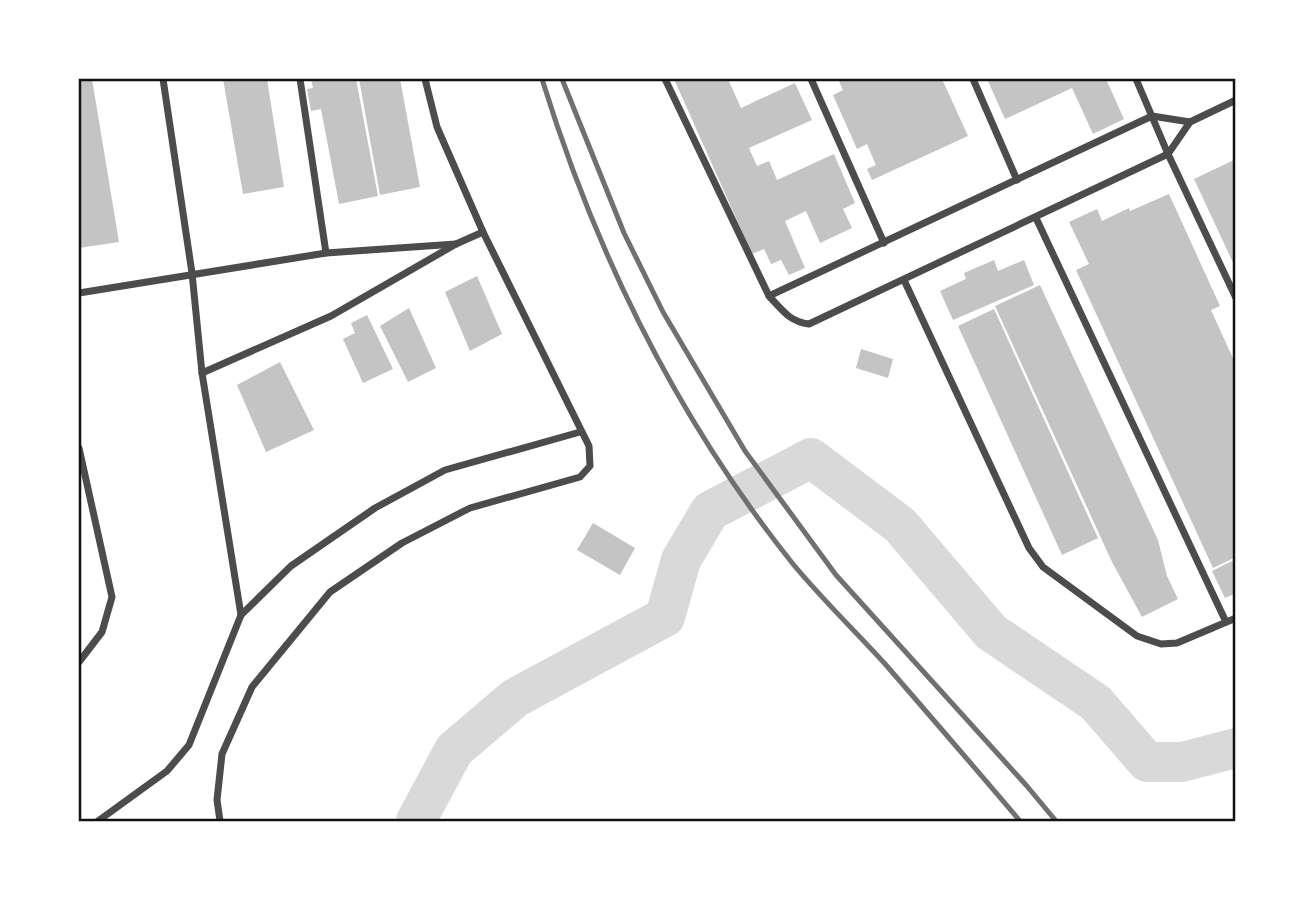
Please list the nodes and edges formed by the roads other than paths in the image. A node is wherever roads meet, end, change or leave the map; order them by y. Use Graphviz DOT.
graph roads {
  1 [pos="163,79"];
  2 [pos="300,79"];
  3 [pos="425,79"];
  4 [pos="665,79"];
  5 [pos="811,79"];
  6 [pos="973,79"];
  7 [pos="1136,79"];
  8 [pos="1236,100"];
  9 [pos="1152,116"];
  10 [pos="1190,122"];
  11 [pos="1168,154"];
  12 [pos="1017,180"];
  13 [pos="1035,218"];
  14 [pos="483,232"];
  15 [pos="884,243"];
  16 [pos="456,244"];
  17 [pos="326,253"];
  18 [pos="192,273"];
  19 [pos="904,279"];
  20 [pos="79,293"];
  21 [pos="769,296"];
  22 [pos="1236,298"];
  23 [pos="202,373"];
  24 [pos="580,432"];
  25 [pos="79,448"];
  26 [pos="242,615"];
  27 [pos="1236,618"];
  28 [pos="1226,622"];
  29 [pos="79,662"];
  30 [pos="98,821"];
  31 [pos="220,821"];
  1 -- 18 [label="street"];
  2 -- 17 [label="street"];
  3 -- 14 [label="street"];
  4 -- 21 [label="street"];
  5 -- 15 [label="street"];
  6 -- 12 [label="street"];
  7 -- 9 [label="street"];
  8 -- 10 [label="street"];
  9 -- 10 [label="street"];
  9 -- 11 [label="street"];
  9 -- 12 [label="street"];
  10 -- 11 [label="street"];
  11 -- 13 [label="street"];
  11 -- 22 [label="street"];
  12 -- 15 [label="street"];
  13 -- 19 [label="street"];
  13 -- 28 [label="street"];
  14 -- 16 [label="street"];
  14 -- 24 [label="street"];
  15 -- 21 [label="street"];
  16 -- 17 [label="street"];
  16 -- 23 [label="street"];
  17 -- 18 [label="street"];
  18 -- 20 [label="street"];
  18 -- 23 [label="street"];
  19 -- 21 [label="street"];
  19 -- 28 [label="street"];
  23 -- 26 [label="street"];
  24 -- 26 [label="street"];
  24 -- 31 [label="street"];
  25 -- 29 [label="street"];
  26 -- 30 [label="street"];
  27 -- 28 [label="street"];
}
